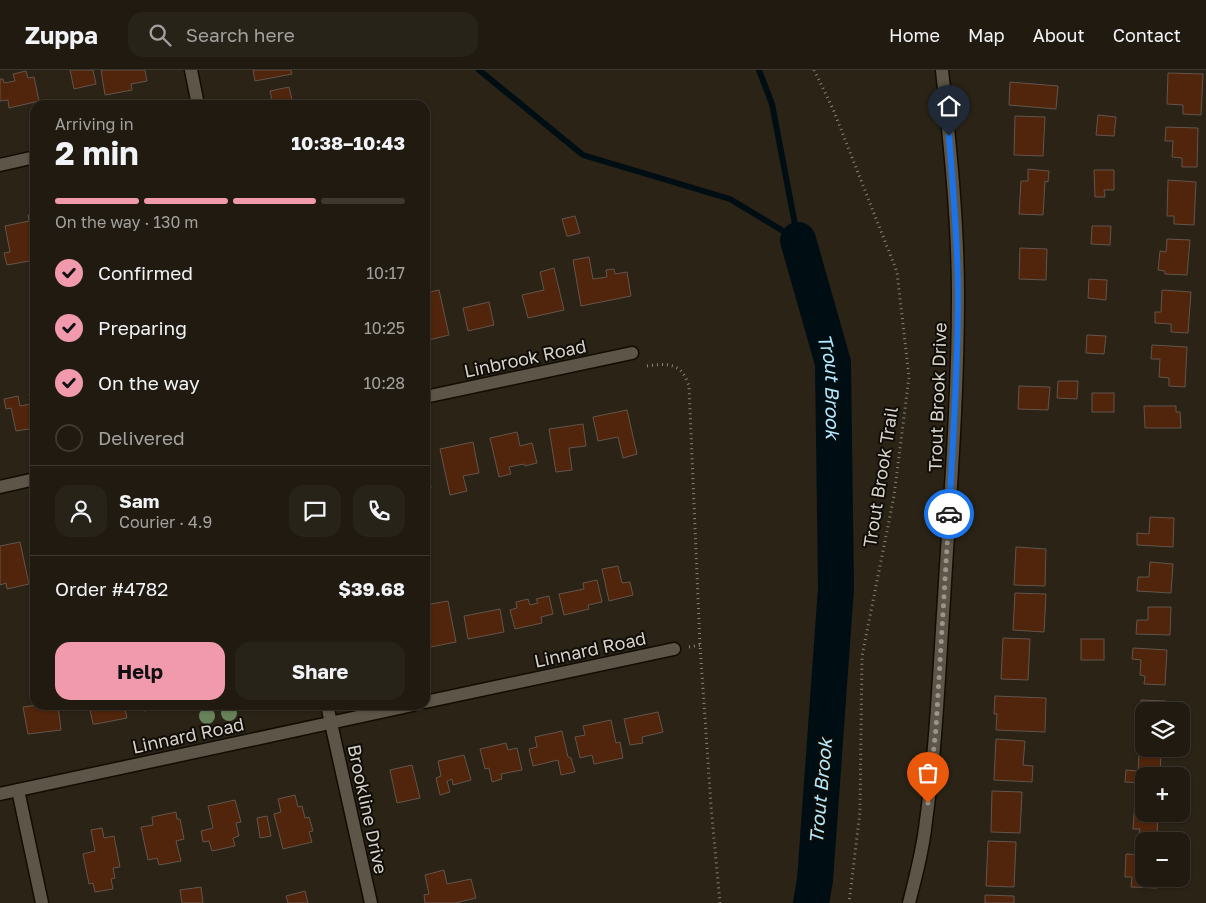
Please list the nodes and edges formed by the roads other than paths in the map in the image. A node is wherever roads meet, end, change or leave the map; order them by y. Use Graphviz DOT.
graph roads {
  1 [pos="191,70"];
  2 [pos="942,70"];
  3 [pos="197,100"];
  4 [pos="30,158"];
  5 [pos="0,165"];
  6 [pos="632,353"];
  7 [pos="430,396"];
  8 [pos="30,481"];
  9 [pos="0,487"];
  10 [pos="674,649"];
  11 [pos="430,701"];
  12 [pos="328,710"];
  13 [pos="389,710"];
  14 [pos="331,722"];
  15 [pos="18,790"];
  16 [pos="0,794"];
  17 [pos="42,903"];
  18 [pos="371,903"];
  19 [pos="909,903"];
  1 -- 3 [label="street"];
  2 -- 19 [label="street, Trout Brook Drive"];
  4 -- 5 [label="street"];
  6 -- 7 [label="street, Linbrook Road"];
  8 -- 9 [label="street"];
  10 -- 11 [label="street, Linnard Road"];
  12 -- 14 [label="street, Brookline Drive"];
  13 -- 14 [label="street, Linnard Road"];
  14 -- 15 [label="street, Linnard Road"];
  14 -- 18 [label="street, Brookline Drive"];
  15 -- 16 [label="street, Linnard Road"];
  15 -- 17 [label="street"];
}
